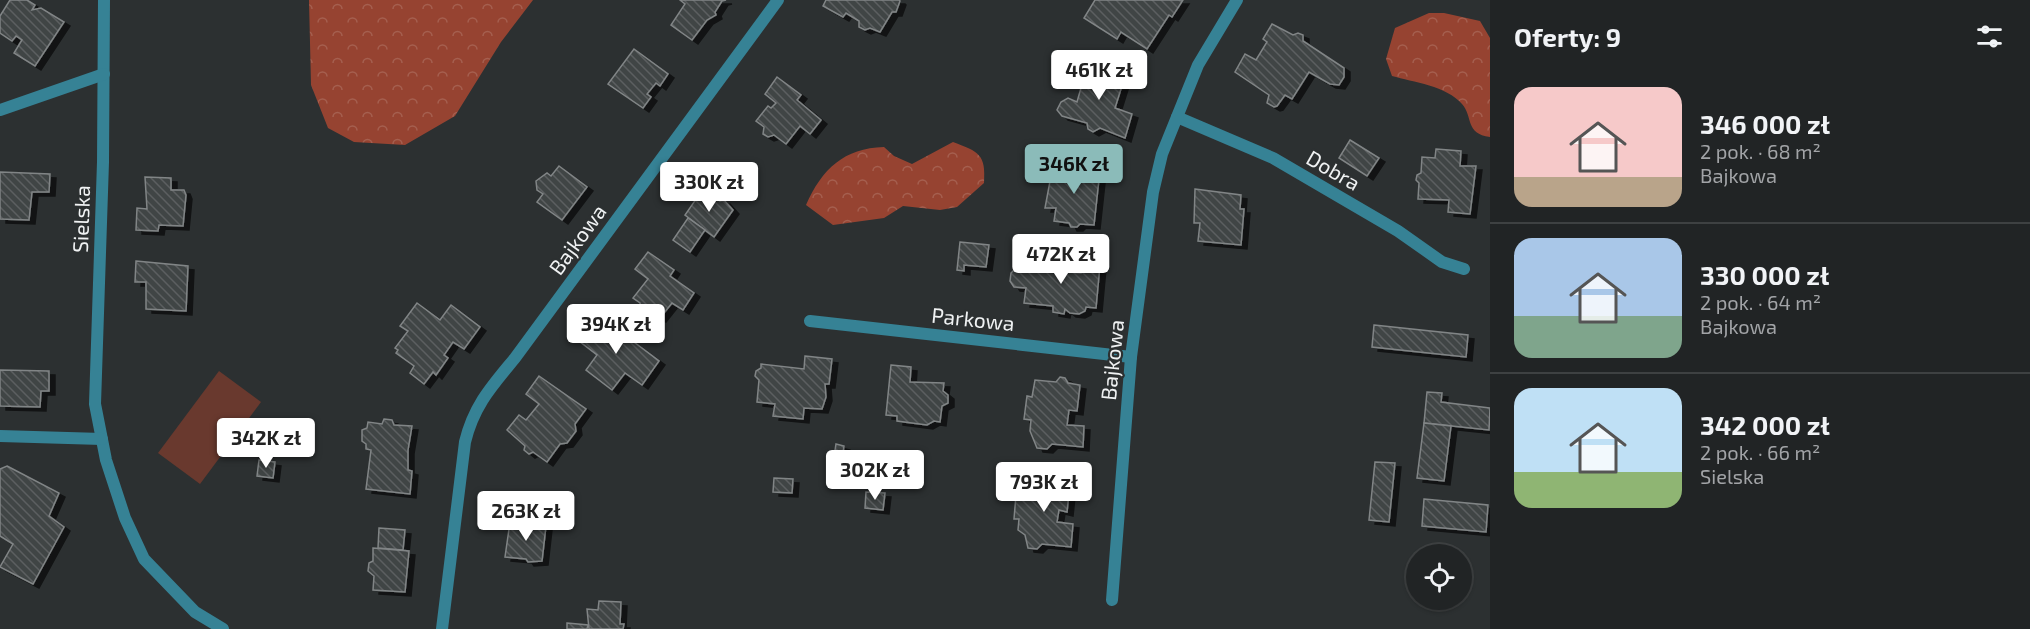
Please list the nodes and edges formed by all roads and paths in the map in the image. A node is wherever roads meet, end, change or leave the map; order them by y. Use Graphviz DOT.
graph roads {
  1 [pos="104,0"];
  2 [pos="778,0"];
  3 [pos="1237,0"];
  4 [pos="104,74"];
  5 [pos="0,110"];
  6 [pos="1177,117"];
  7 [pos="1464,269"];
  8 [pos="810,321"];
  9 [pos="1131,357"];
  10 [pos="0,436"];
  11 [pos="102,439"];
  12 [pos="1112,600"];
  13 [pos="223,629"];
  14 [pos="442,629"];
  1 -- 4 [label="street, Sielska"];
  2 -- 14 [label="street, Bajkowa"];
  3 -- 6 [label="street, Bajkowa"];
  4 -- 5 [label="street"];
  4 -- 11 [label="street, Sielska"];
  6 -- 7 [label="street, Dobra"];
  6 -- 9 [label="street, Bajkowa"];
  8 -- 9 [label="street, Parkowa"];
  9 -- 12 [label="street, Bajkowa"];
  10 -- 11 [label="street"];
  11 -- 13 [label="street, Sielska"];
}
